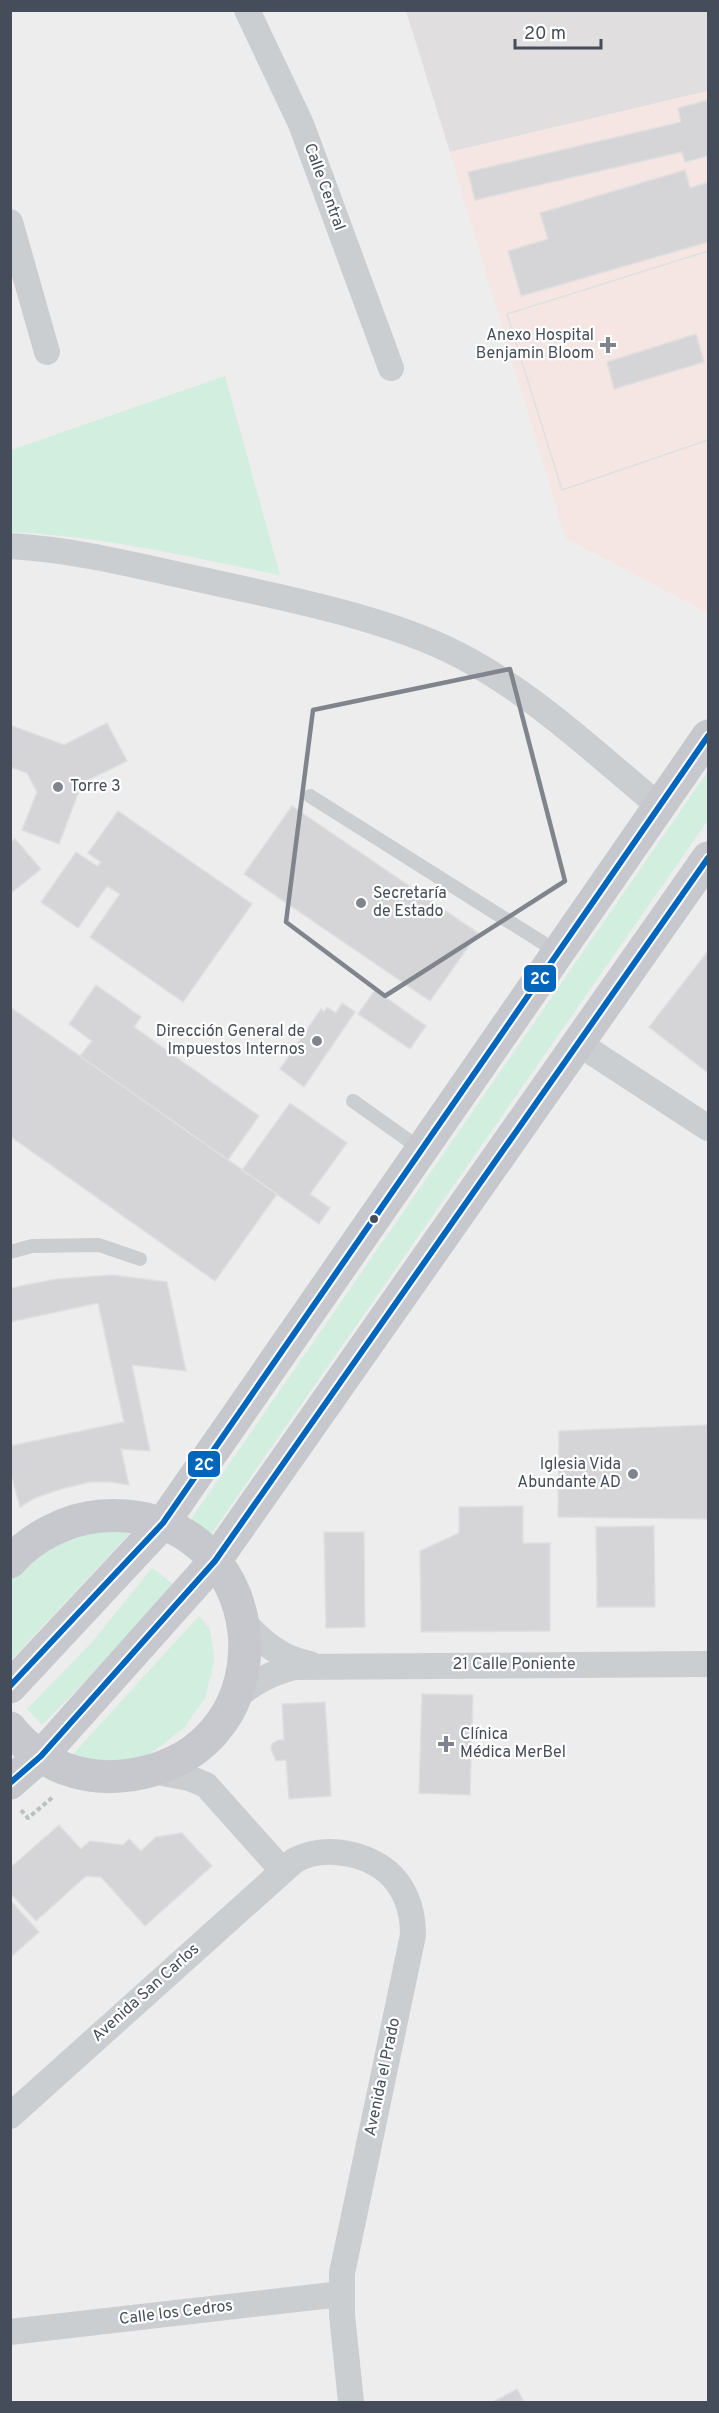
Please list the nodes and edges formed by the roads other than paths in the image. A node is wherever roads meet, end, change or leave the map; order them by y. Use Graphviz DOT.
graph roads {
  1 [pos="247,10"];
  2 [pos="10,222"];
  3 [pos="47,352"];
  4 [pos="391,368"];
  5 [pos="10,546"];
  6 [pos="708,736"];
  7 [pos="310,796"];
  8 [pos="659,806"];
  9 [pos="708,858"];
  10 [pos="559,953"];
  11 [pos="578,1043"];
  12 [pos="353,1101"];
  13 [pos="708,1128"];
  14 [pos="422,1149"];
  15 [pos="10,1252"];
  16 [pos="140,1259"];
  17 [pos="163,1523"];
  18 [pos="11,1559"];
  19 [pos="215,1561"];
  20 [pos="244,1622"];
  21 [pos="708,1664"];
  22 [pos="319,1666"];
  23 [pos="10,1687"];
  24 [pos="235,1698"];
  25 [pos="10,1728"];
  26 [pos="211,1734"];
  27 [pos="41,1756"];
  28 [pos="152,1771"];
  29 [pos="206,1785"];
  30 [pos="14,1794"];
  31 [pos="282,1870"];
  32 [pos="10,2116"];
  33 [pos="341,2294"];
  34 [pos="10,2332"];
  35 [pos="351,2403"];
  1 -- 4 [label="street, Calle Central"];
  2 -- 3 [label="street"];
  5 -- 8 [label="street"];
  6 -- 8 [label="main road"];
  7 -- 10 [label="lane"];
  8 -- 10 [label="main road"];
  9 -- 11 [label="main road"];
  10 -- 14 [label="main road"];
  11 -- 13 [label="street"];
  11 -- 19 [label="main road"];
  12 -- 14 [label="lane"];
  14 -- 17 [label="main road"];
  15 -- 16 [label="lane"];
  17 -- 18 [label="main road"];
  17 -- 19 [label="main road"];
  17 -- 23 [label="main road"];
  19 -- 20 [label="main road"];
  19 -- 27 [label="main road"];
  20 -- 22 [label="street, 21 Calle Poniente"];
  20 -- 24 [label="main road"];
  21 -- 22 [label="street, 21 Calle Poniente"];
  22 -- 24 [label="street, 21 Calle Poniente"];
  24 -- 26 [label="main road"];
  25 -- 27 [label="main road"];
  26 -- 28 [label="main road"];
  26 -- 29 [label="street"];
  27 -- 28 [label="main road"];
  27 -- 30 [label="main road"];
  28 -- 29 [label="street"];
  29 -- 31 [label="street"];
  31 -- 32 [label="street, Avenida San Carlos"];
  31 -- 33 [label="street, Avenida el Prado"];
  33 -- 34 [label="street, Calle los Cedros"];
  33 -- 35 [label="street, Avenida el Prado"];
}
